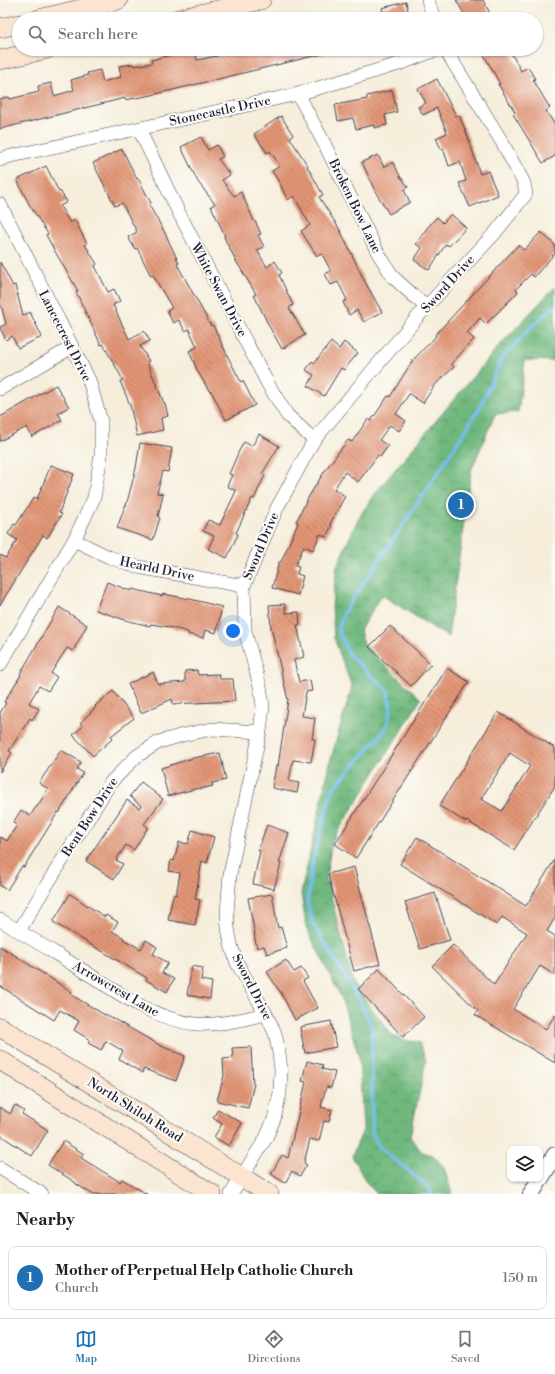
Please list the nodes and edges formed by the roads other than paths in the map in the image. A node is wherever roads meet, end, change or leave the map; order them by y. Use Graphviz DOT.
graph roads {
  1 [pos="118,0"];
  2 [pos="261,0"];
  3 [pos="428,0"];
  4 [pos="68,12"];
  5 [pos="209,12"];
  6 [pos="432,12"];
  7 [pos="12,25"];
  8 [pos="0,28"];
  9 [pos="17,56"];
  10 [pos="420,56"];
  11 [pos="449,56"];
  12 [pos="0,60"];
  13 [pos="298,94"];
  14 [pos="139,129"];
  15 [pos="0,160"];
  16 [pos="0,204"];
  17 [pos="426,307"];
  18 [pos="72,347"];
  19 [pos="0,389"];
  20 [pos="314,440"];
  21 [pos="74,540"];
  22 [pos="244,586"];
  23 [pos="0,665"];
  24 [pos="260,732"];
  25 [pos="0,920"];
  26 [pos="19,931"];
  27 [pos="266,1014"];
  28 [pos="0,1027"];
  29 [pos="0,1060"];
  30 [pos="555,1155"];
  31 [pos="0,1168"];
  32 [pos="242,1177"];
  33 [pos="42,1194"];
  34 [pos="212,1194"];
  35 [pos="231,1194"];
  36 [pos="269,1194"];
  37 [pos="531,1194"];
  1 -- 4 [label="main road"];
  2 -- 5 [label="main road"];
  3 -- 6 [label="street"];
  7 -- 8 [label="main road"];
  9 -- 12 [label="main road"];
  10 -- 13 [label="street, Stonecastle Drive"];
  11 -- 17 [label="street, Sword Drive"];
  13 -- 14 [label="street, Stonecastle Drive"];
  13 -- 17 [label="street, Broken Bow Lane"];
  14 -- 15 [label="street, Stonecastle Drive"];
  14 -- 20 [label="street, White Swan Drive"];
  16 -- 18 [label="street, Lancecrest Drive"];
  17 -- 20 [label="street, Sword Drive"];
  18 -- 19 [label="street"];
  18 -- 21 [label="street, Lancecrest Drive"];
  20 -- 22 [label="street, Sword Drive"];
  21 -- 22 [label="street, Hearld Drive"];
  21 -- 23 [label="street, Lancecrest Drive"];
  22 -- 24 [label="street, Sword Drive"];
  24 -- 26 [label="street, Bent Bow Drive"];
  24 -- 27 [label="street, Sword Drive"];
  25 -- 26 [label="street, Arrowcrest Lane"];
  26 -- 27 [label="street, Arrowcrest Lane"];
  27 -- 32 [label="street, Sword Drive"];
  28 -- 32 [label="main road, North Shiloh Road"];
  29 -- 34 [label="main road"];
  30 -- 37 [label="street"];
  31 -- 33 [label="street"];
  32 -- 35 [label="street, Sword Drive"];
  32 -- 36 [label="main road, North Shiloh Road"];
}
